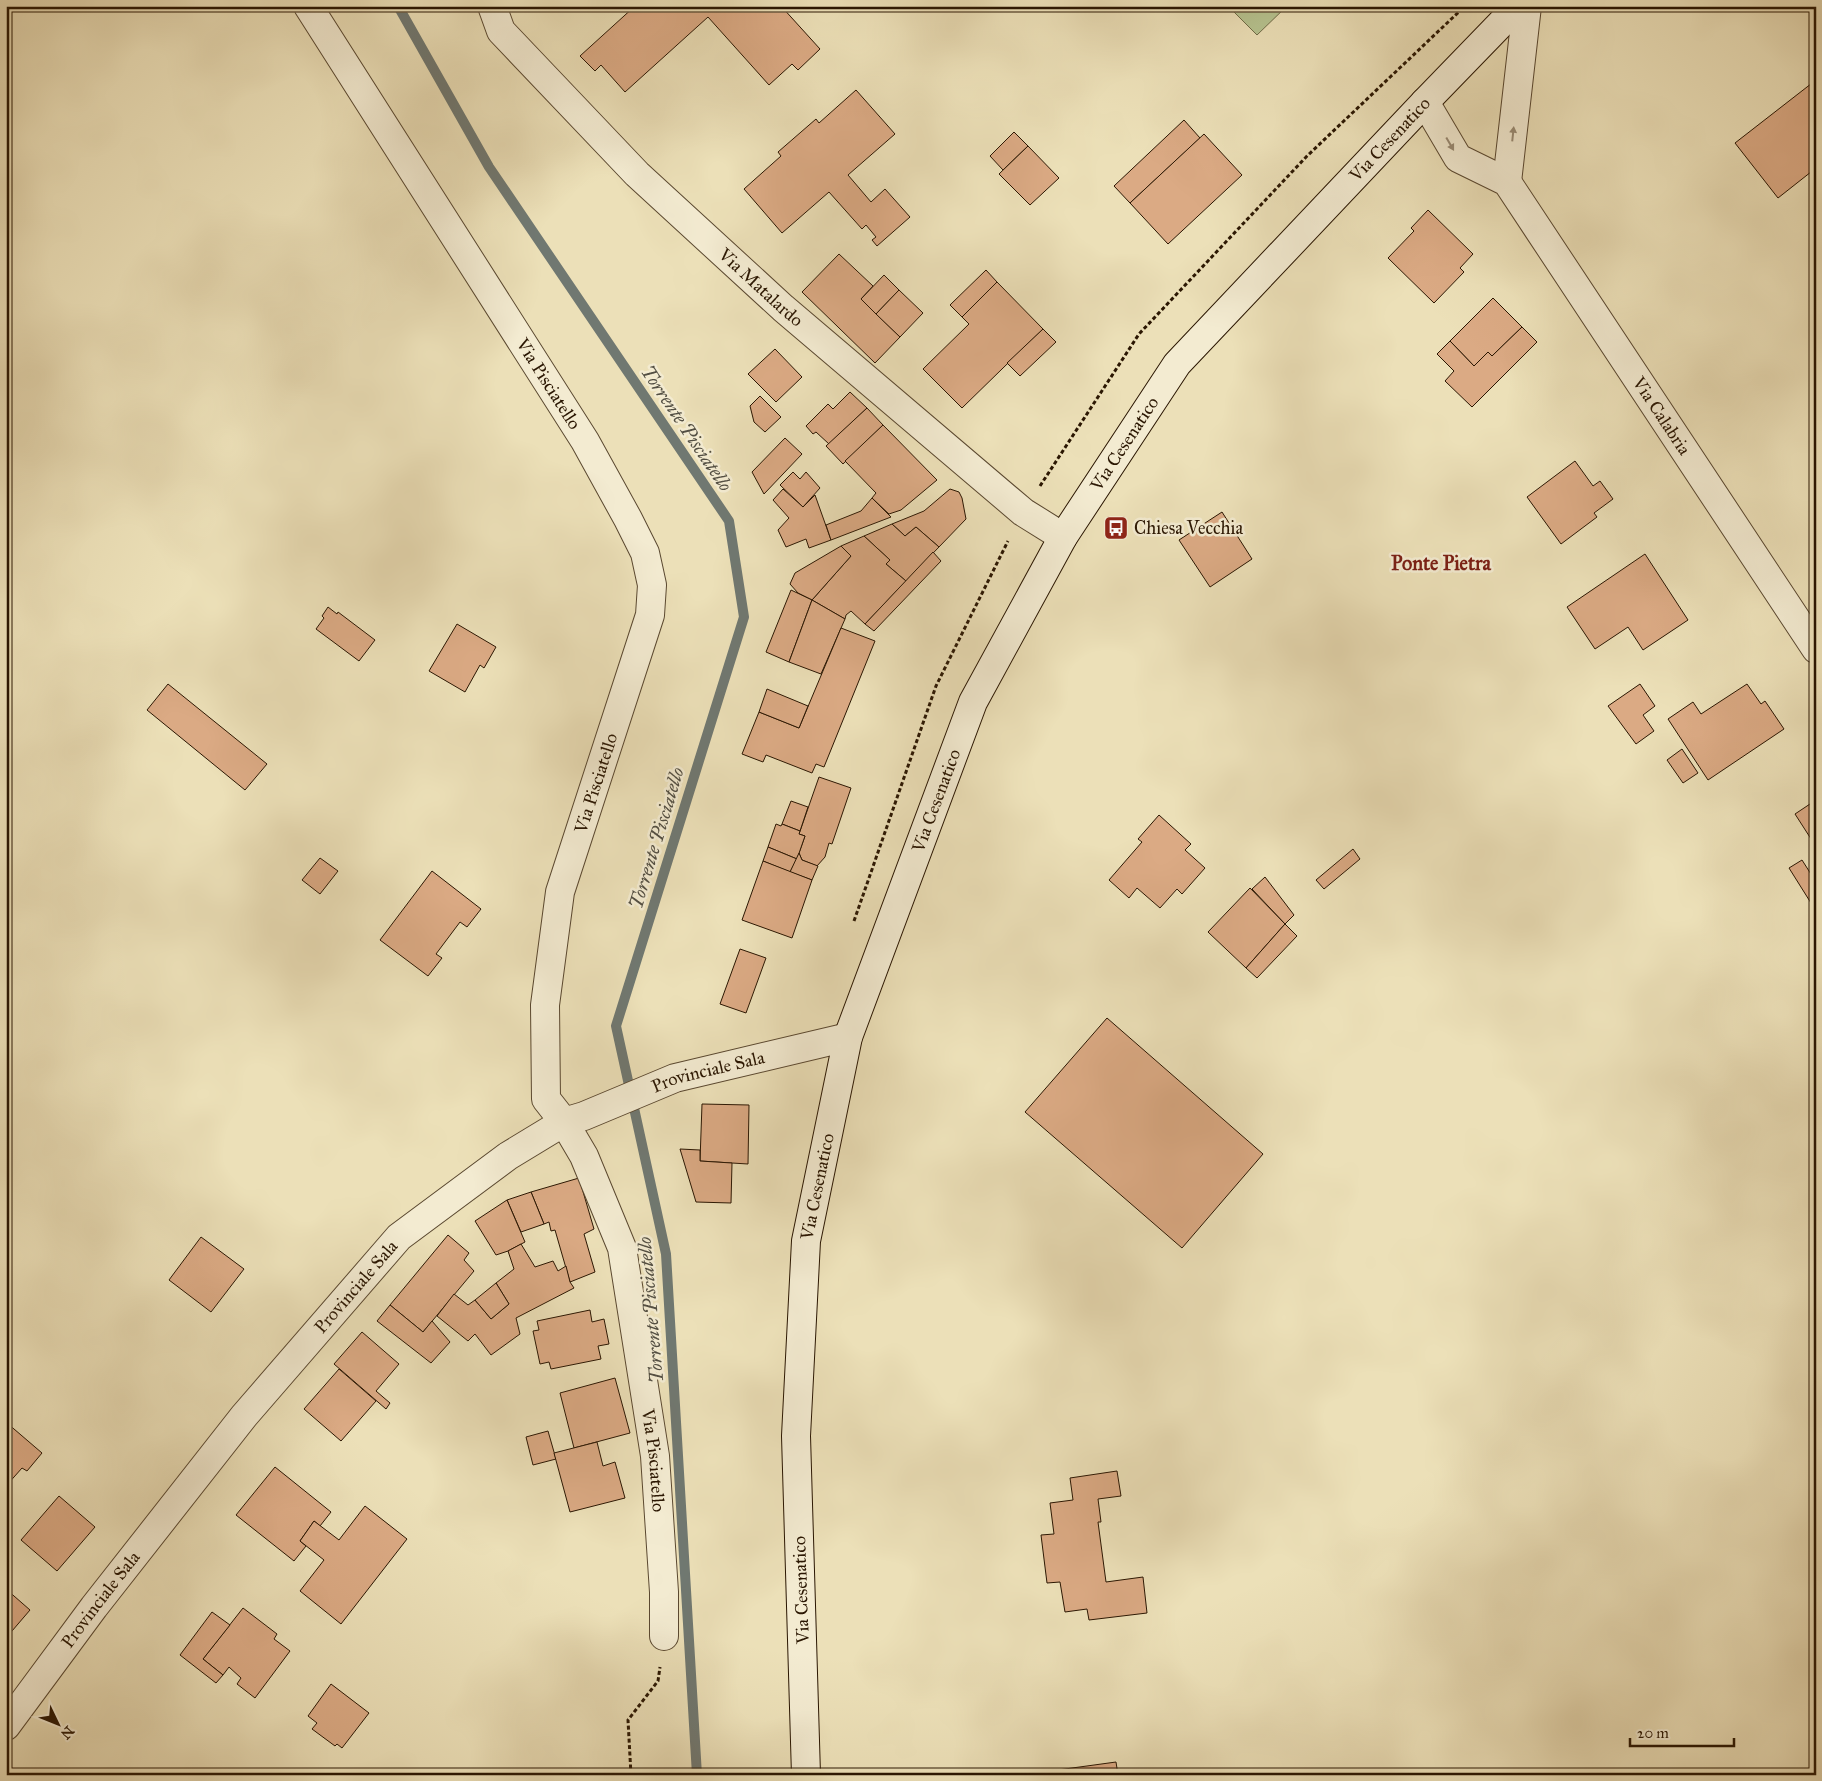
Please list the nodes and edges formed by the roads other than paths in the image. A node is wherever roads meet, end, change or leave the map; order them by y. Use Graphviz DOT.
graph roads {
  1 [pos="308,6"];
  2 [pos="492,6"];
  3 [pos="1518,6"];
  4 [pos="1527,6"];
  5 [pos="1425,102"];
  6 [pos="1507,182"];
  7 [pos="1063,537"];
  8 [pos="1816,649"];
  9 [pos="848,1037"];
  10 [pos="574,1119"];
  11 [pos="664,1636"];
  12 [pos="6,1726"];
  13 [pos="806,1775"];
  1 -- 10 [label="street, Via Pisciatello"];
  2 -- 7 [label="street, Via Matalardo"];
  3 -- 5 [label="street, Via Cesenatico"];
  6 -- 4 [label="street, one-way"];
  5 -- 6 [label="street, one-way"];
  5 -- 7 [label="street, Via Cesenatico"];
  6 -- 8 [label="street, Via Calabria"];
  7 -- 9 [label="street, Via Cesenatico"];
  9 -- 10 [label="street, Provinciale Sala"];
  9 -- 13 [label="street, Via Cesenatico"];
  10 -- 11 [label="street, Via Pisciatello"];
  10 -- 12 [label="street, Provinciale Sala"];
}
